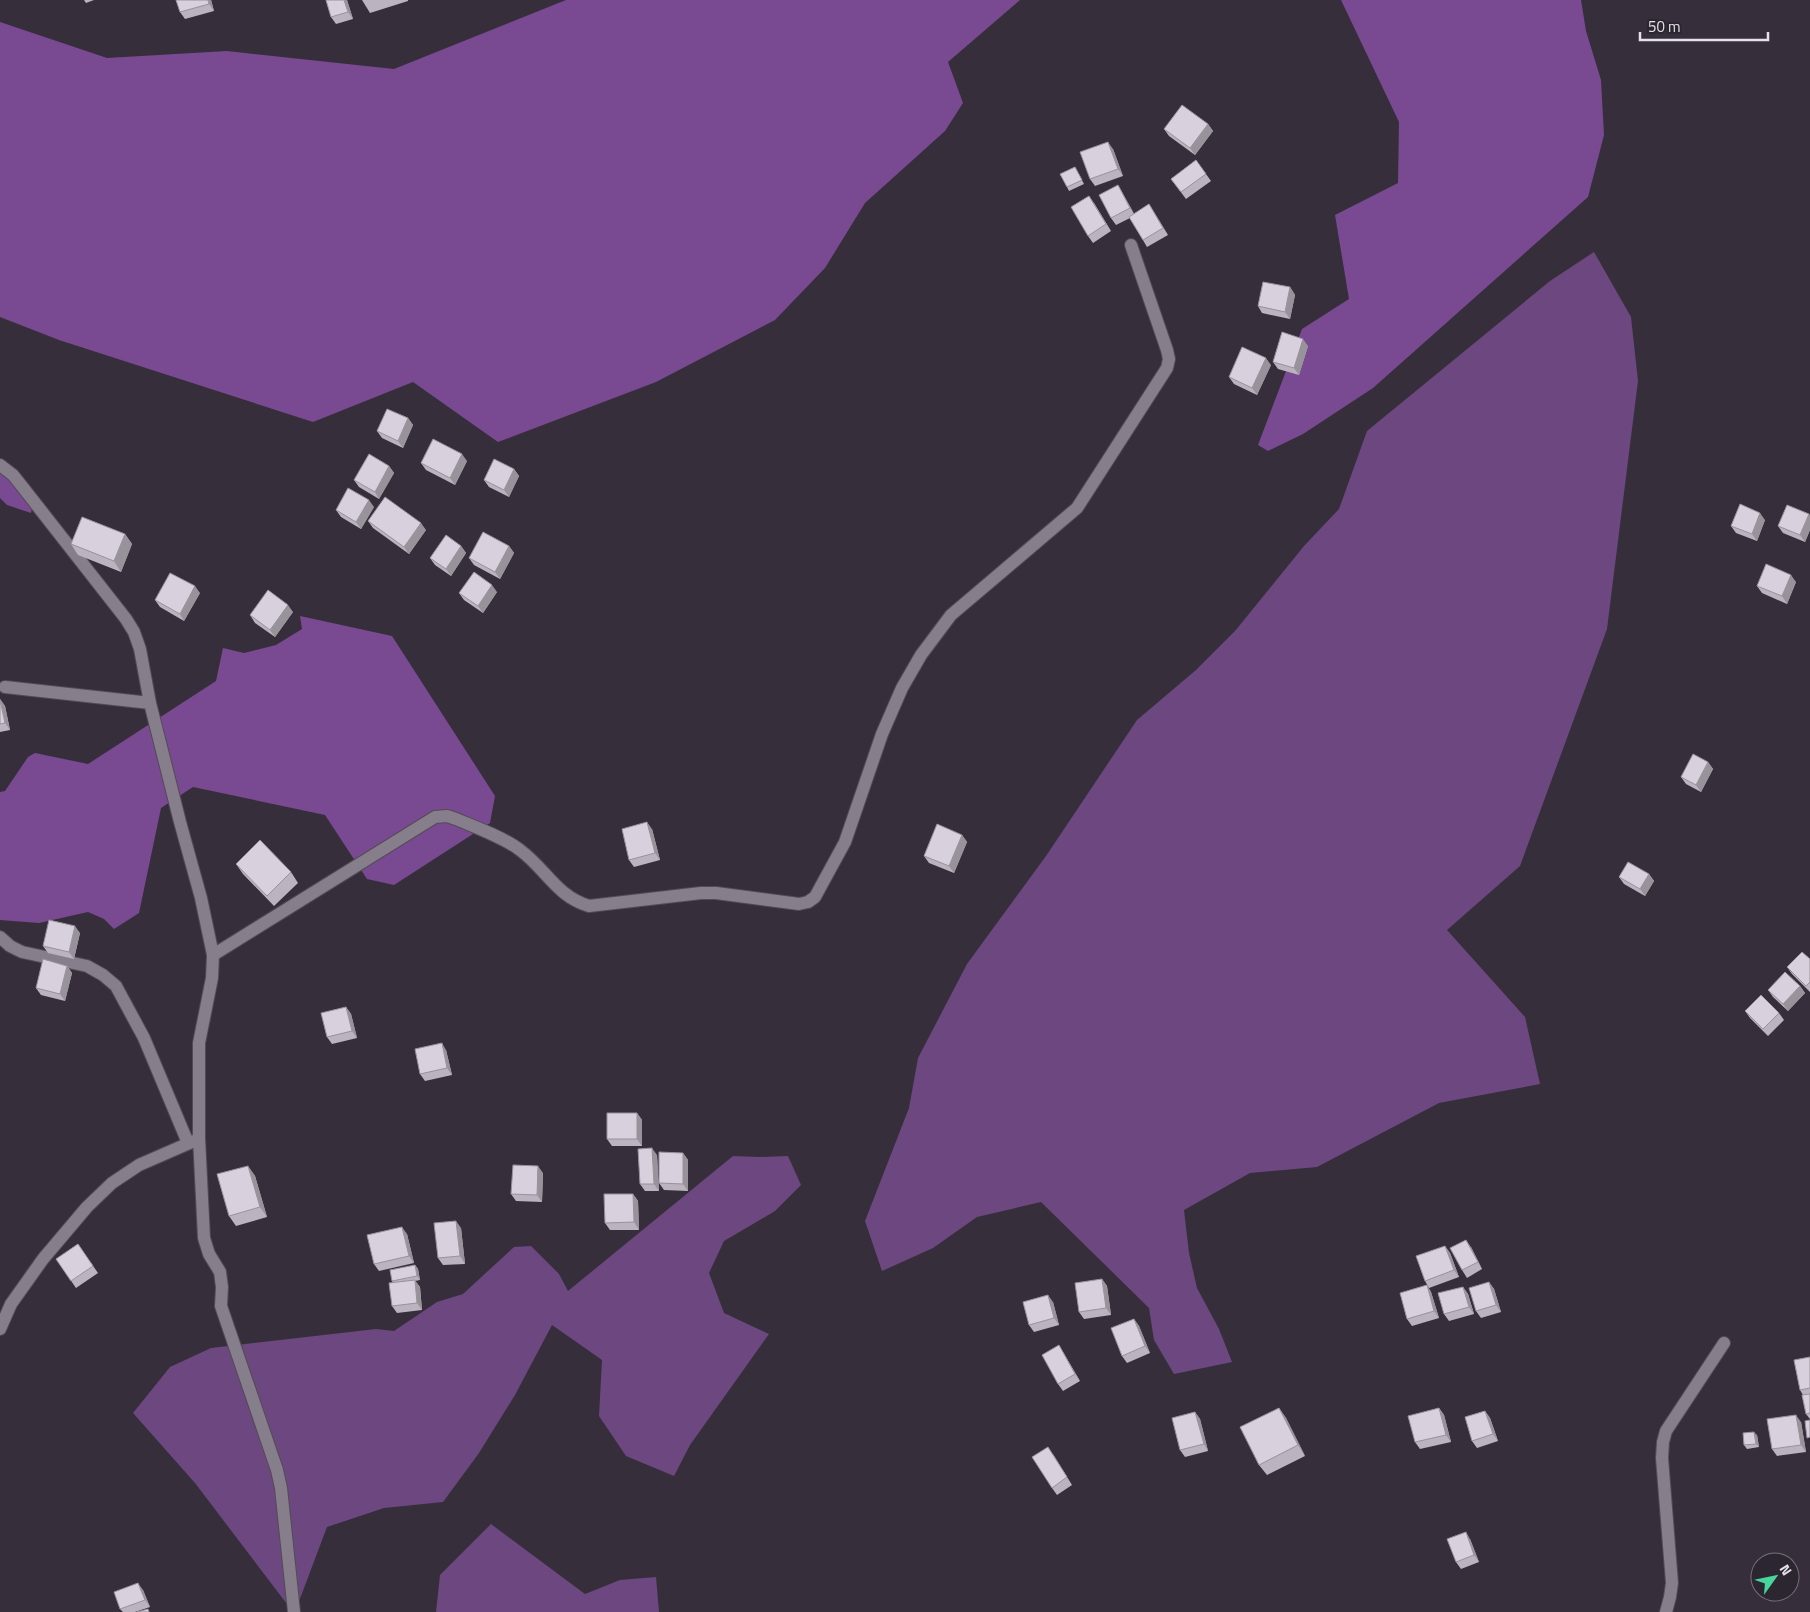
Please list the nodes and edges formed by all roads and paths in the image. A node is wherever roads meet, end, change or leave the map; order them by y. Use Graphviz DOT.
graph roads {
  1 [pos="1131,245"];
  2 [pos="0,465"];
  3 [pos="5,686"];
  4 [pos="150,703"];
  5 [pos="0,937"];
  6 [pos="213,955"];
  7 [pos="194,1141"];
  8 [pos="0,1329"];
  9 [pos="1724,1343"];
  10 [pos="294,1612"];
  11 [pos="1666,1612"];
  1 -- 6 [label="street"];
  2 -- 4 [label="street"];
  3 -- 4 [label="street"];
  4 -- 6 [label="street"];
  5 -- 7 [label="street"];
  6 -- 7 [label="street"];
  7 -- 8 [label="street"];
  7 -- 10 [label="street"];
  9 -- 11 [label="street"];
}
